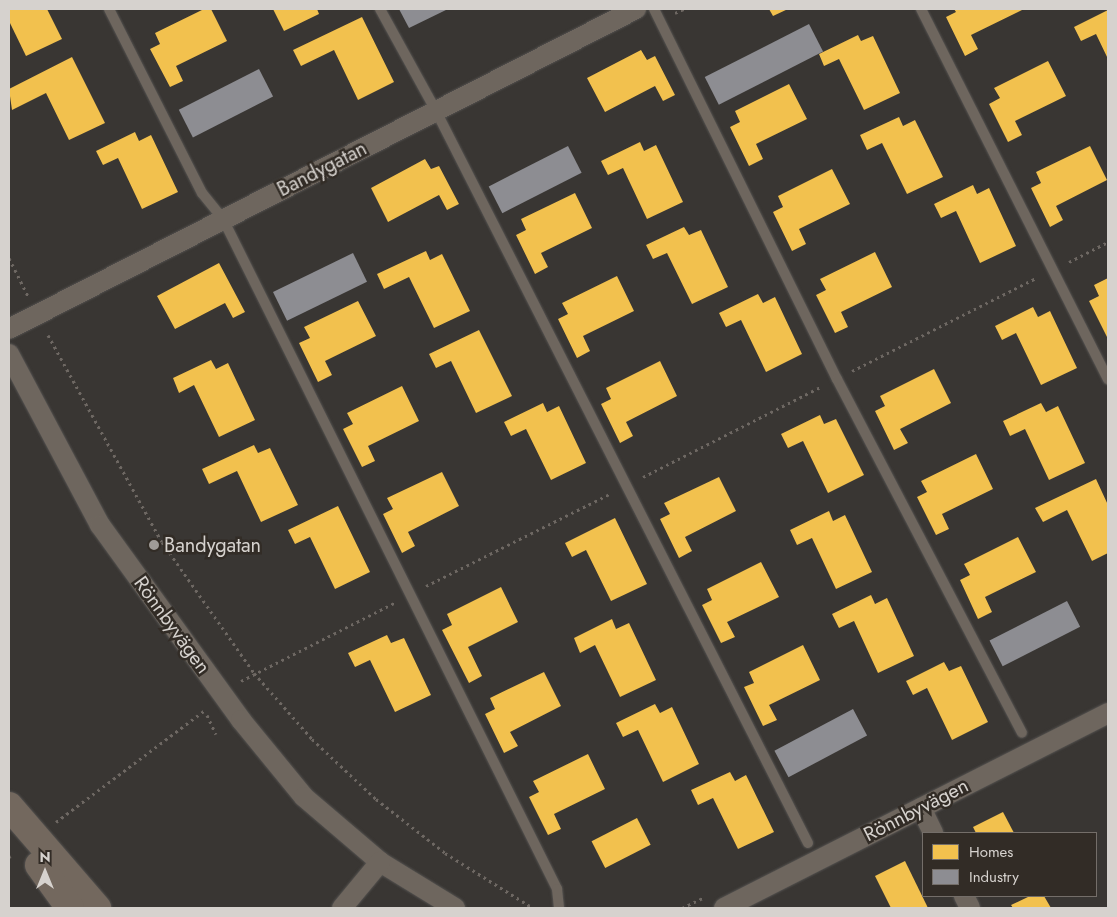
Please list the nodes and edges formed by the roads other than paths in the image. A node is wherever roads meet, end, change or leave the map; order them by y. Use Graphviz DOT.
graph roads {
  1 [pos="109,9"];
  2 [pos="380,9"];
  3 [pos="636,9"];
  4 [pos="654,9"];
  5 [pos="921,9"];
  6 [pos="436,111"];
  7 [pos="222,220"];
  8 [pos="9,329"];
  9 [pos="9,354"];
  10 [pos="1108,380"];
  11 [pos="1108,713"];
  12 [pos="1022,733"];
  13 [pos="9,806"];
  14 [pos="921,808"];
  15 [pos="9,823"];
  16 [pos="933,832"];
  17 [pos="808,843"];
  18 [pos="380,862"];
  19 [pos="70,908"];
  20 [pos="97,908"];
  21 [pos="342,908"];
  22 [pos="455,908"];
  23 [pos="559,908"];
  24 [pos="724,908"];
  1 -- 7 [label="lane"];
  2 -- 6 [label="lane"];
  3 -- 6 [label="street, Bandygatan"];
  4 -- 12 [label="lane"];
  5 -- 10 [label="lane"];
  6 -- 7 [label="street, Bandygatan"];
  6 -- 17 [label="lane"];
  7 -- 8 [label="street, Bandygatan"];
  7 -- 23 [label="lane"];
  9 -- 18 [label="street, Rönnbyvägen"];
  11 -- 14 [label="street, Rönnbyvägen"];
  13 -- 20 [label="main road"];
  14 -- 16 [label="street"];
  14 -- 24 [label="street, Rönnbyvägen"];
  15 -- 19 [label="main road"];
  18 -- 21 [label="street"];
  18 -- 22 [label="street, Rönnbyvägen"];
}
